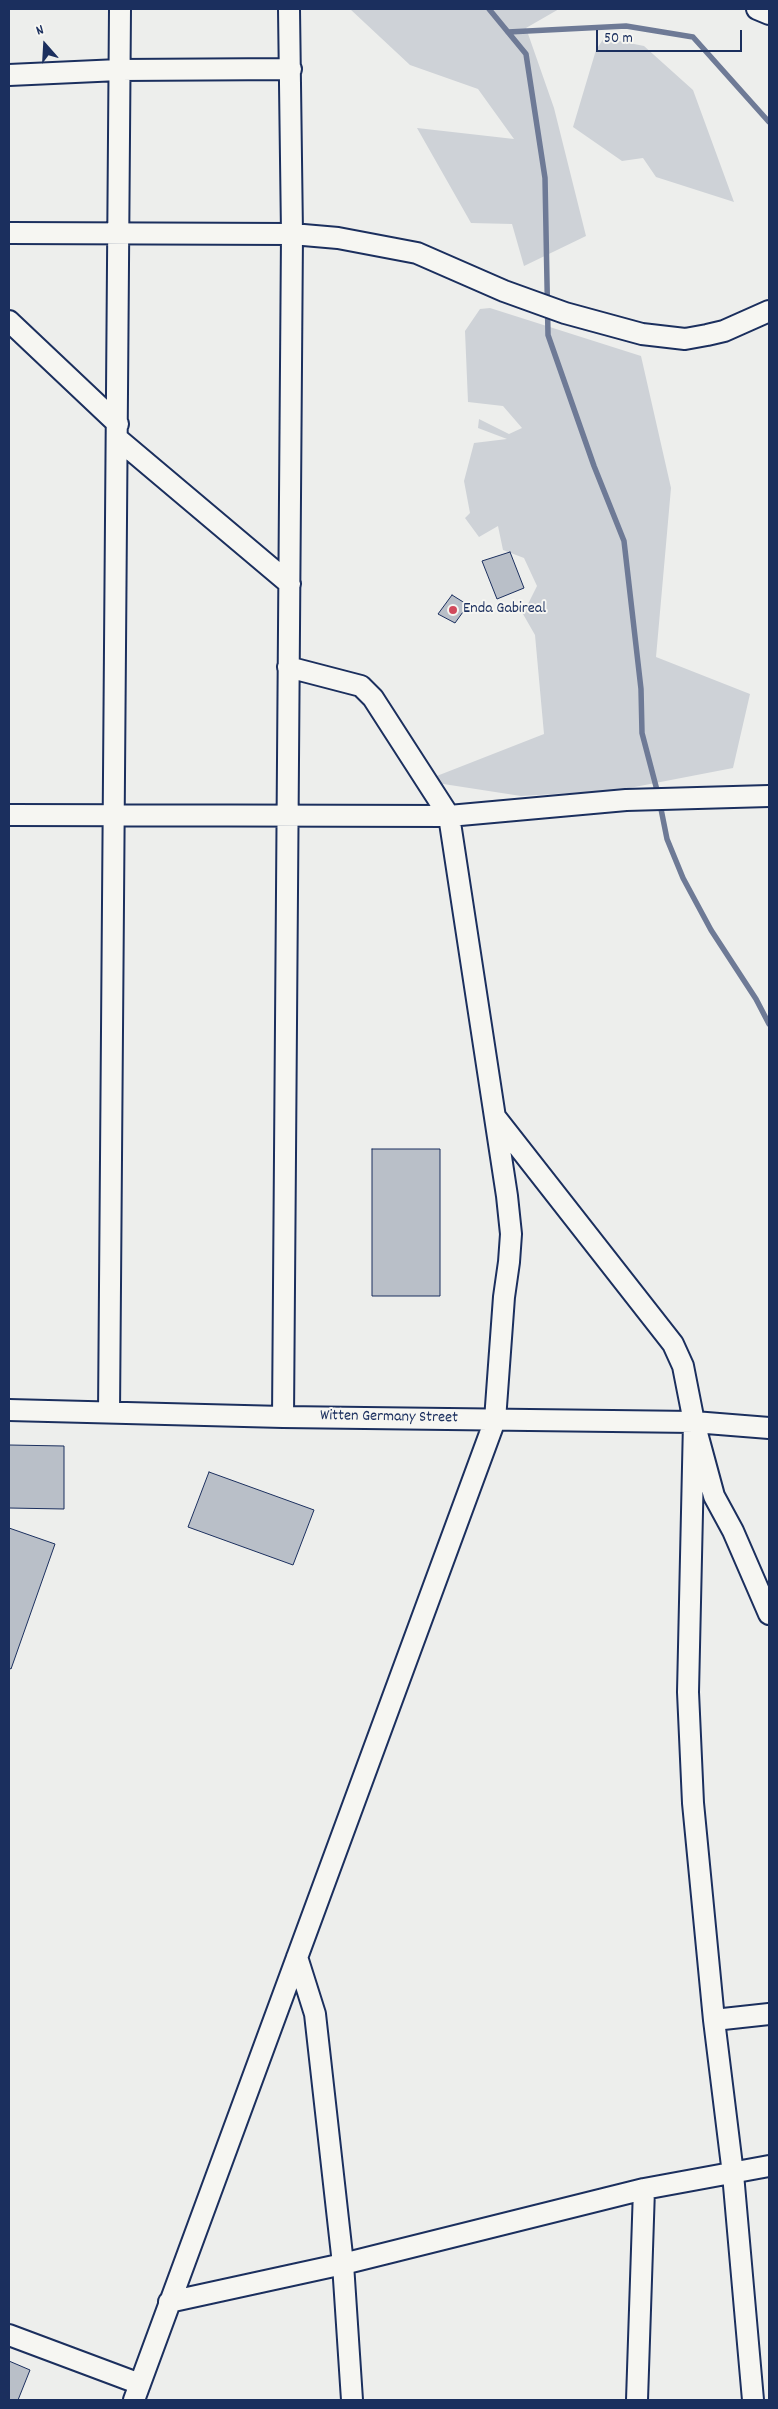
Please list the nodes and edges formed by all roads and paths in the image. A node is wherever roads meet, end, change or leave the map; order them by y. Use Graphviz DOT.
graph roads {
  1 [pos="120,9"];
  2 [pos="289,9"];
  3 [pos="757,9"];
  4 [pos="769,14"];
  5 [pos="291,69"];
  6 [pos="119,70"];
  7 [pos="9,75"];
  8 [pos="9,233"];
  9 [pos="118,233"];
  10 [pos="292,234"];
  11 [pos="769,311"];
  12 [pos="9,321"];
  13 [pos="118,431"];
  14 [pos="290,584"];
  15 [pos="288,666"];
  16 [pos="769,796"];
  17 [pos="9,815"];
  18 [pos="114,816"];
  19 [pos="448,816"];
  20 [pos="287,817"];
  21 [pos="494,1116"];
  22 [pos="9,1410"];
  23 [pos="109,1412"];
  24 [pos="283,1417"];
  25 [pos="495,1420"];
  26 [pos="694,1422"];
  27 [pos="769,1428"];
  28 [pos="769,1614"];
  29 [pos="297,1957"];
  30 [pos="769,2014"];
  31 [pos="714,2020"];
  32 [pos="769,2166"];
  33 [pos="733,2174"];
  34 [pos="644,2189"];
  35 [pos="343,2264"];
  36 [pos="169,2302"];
  37 [pos="9,2335"];
  38 [pos="137,2392"];
  39 [pos="352,2400"];
  40 [pos="637,2400"];
  41 [pos="753,2400"];
  1 -- 6 [label="street"];
  2 -- 5 [label="street"];
  3 -- 4 [label="street"];
  5 -- 6 [label="street"];
  5 -- 10 [label="street"];
  6 -- 7 [label="street"];
  6 -- 9 [label="street"];
  8 -- 9 [label="street"];
  9 -- 10 [label="street"];
  9 -- 13 [label="street"];
  10 -- 11 [label="street"];
  10 -- 14 [label="street"];
  12 -- 13 [label="street"];
  13 -- 14 [label="street"];
  13 -- 18 [label="street"];
  14 -- 15 [label="street"];
  15 -- 19 [label="street"];
  15 -- 20 [label="street"];
  16 -- 19 [label="street"];
  17 -- 18 [label="street"];
  18 -- 20 [label="street"];
  18 -- 23 [label="street"];
  19 -- 20 [label="street"];
  19 -- 21 [label="street"];
  20 -- 24 [label="street"];
  21 -- 25 [label="street"];
  21 -- 26 [label="street"];
  22 -- 23 [label="street, Witten Germany Street"];
  23 -- 24 [label="street, Witten Germany Street"];
  24 -- 25 [label="street, Witten Germany Street"];
  25 -- 26 [label="street, Witten Germany Street"];
  25 -- 29 [label="street"];
  26 -- 27 [label="street, Witten Germany Street"];
  26 -- 28 [label="street"];
  26 -- 31 [label="street"];
  29 -- 35 [label="street"];
  29 -- 36 [label="street"];
  30 -- 31 [label="street"];
  31 -- 33 [label="street"];
  32 -- 33 [label="street"];
  33 -- 34 [label="street"];
  33 -- 41 [label="street"];
  34 -- 35 [label="street"];
  34 -- 40 [label="street"];
  35 -- 36 [label="street"];
  35 -- 39 [label="street"];
  36 -- 38 [label="street"];
  37 -- 38 [label="street"];
}
